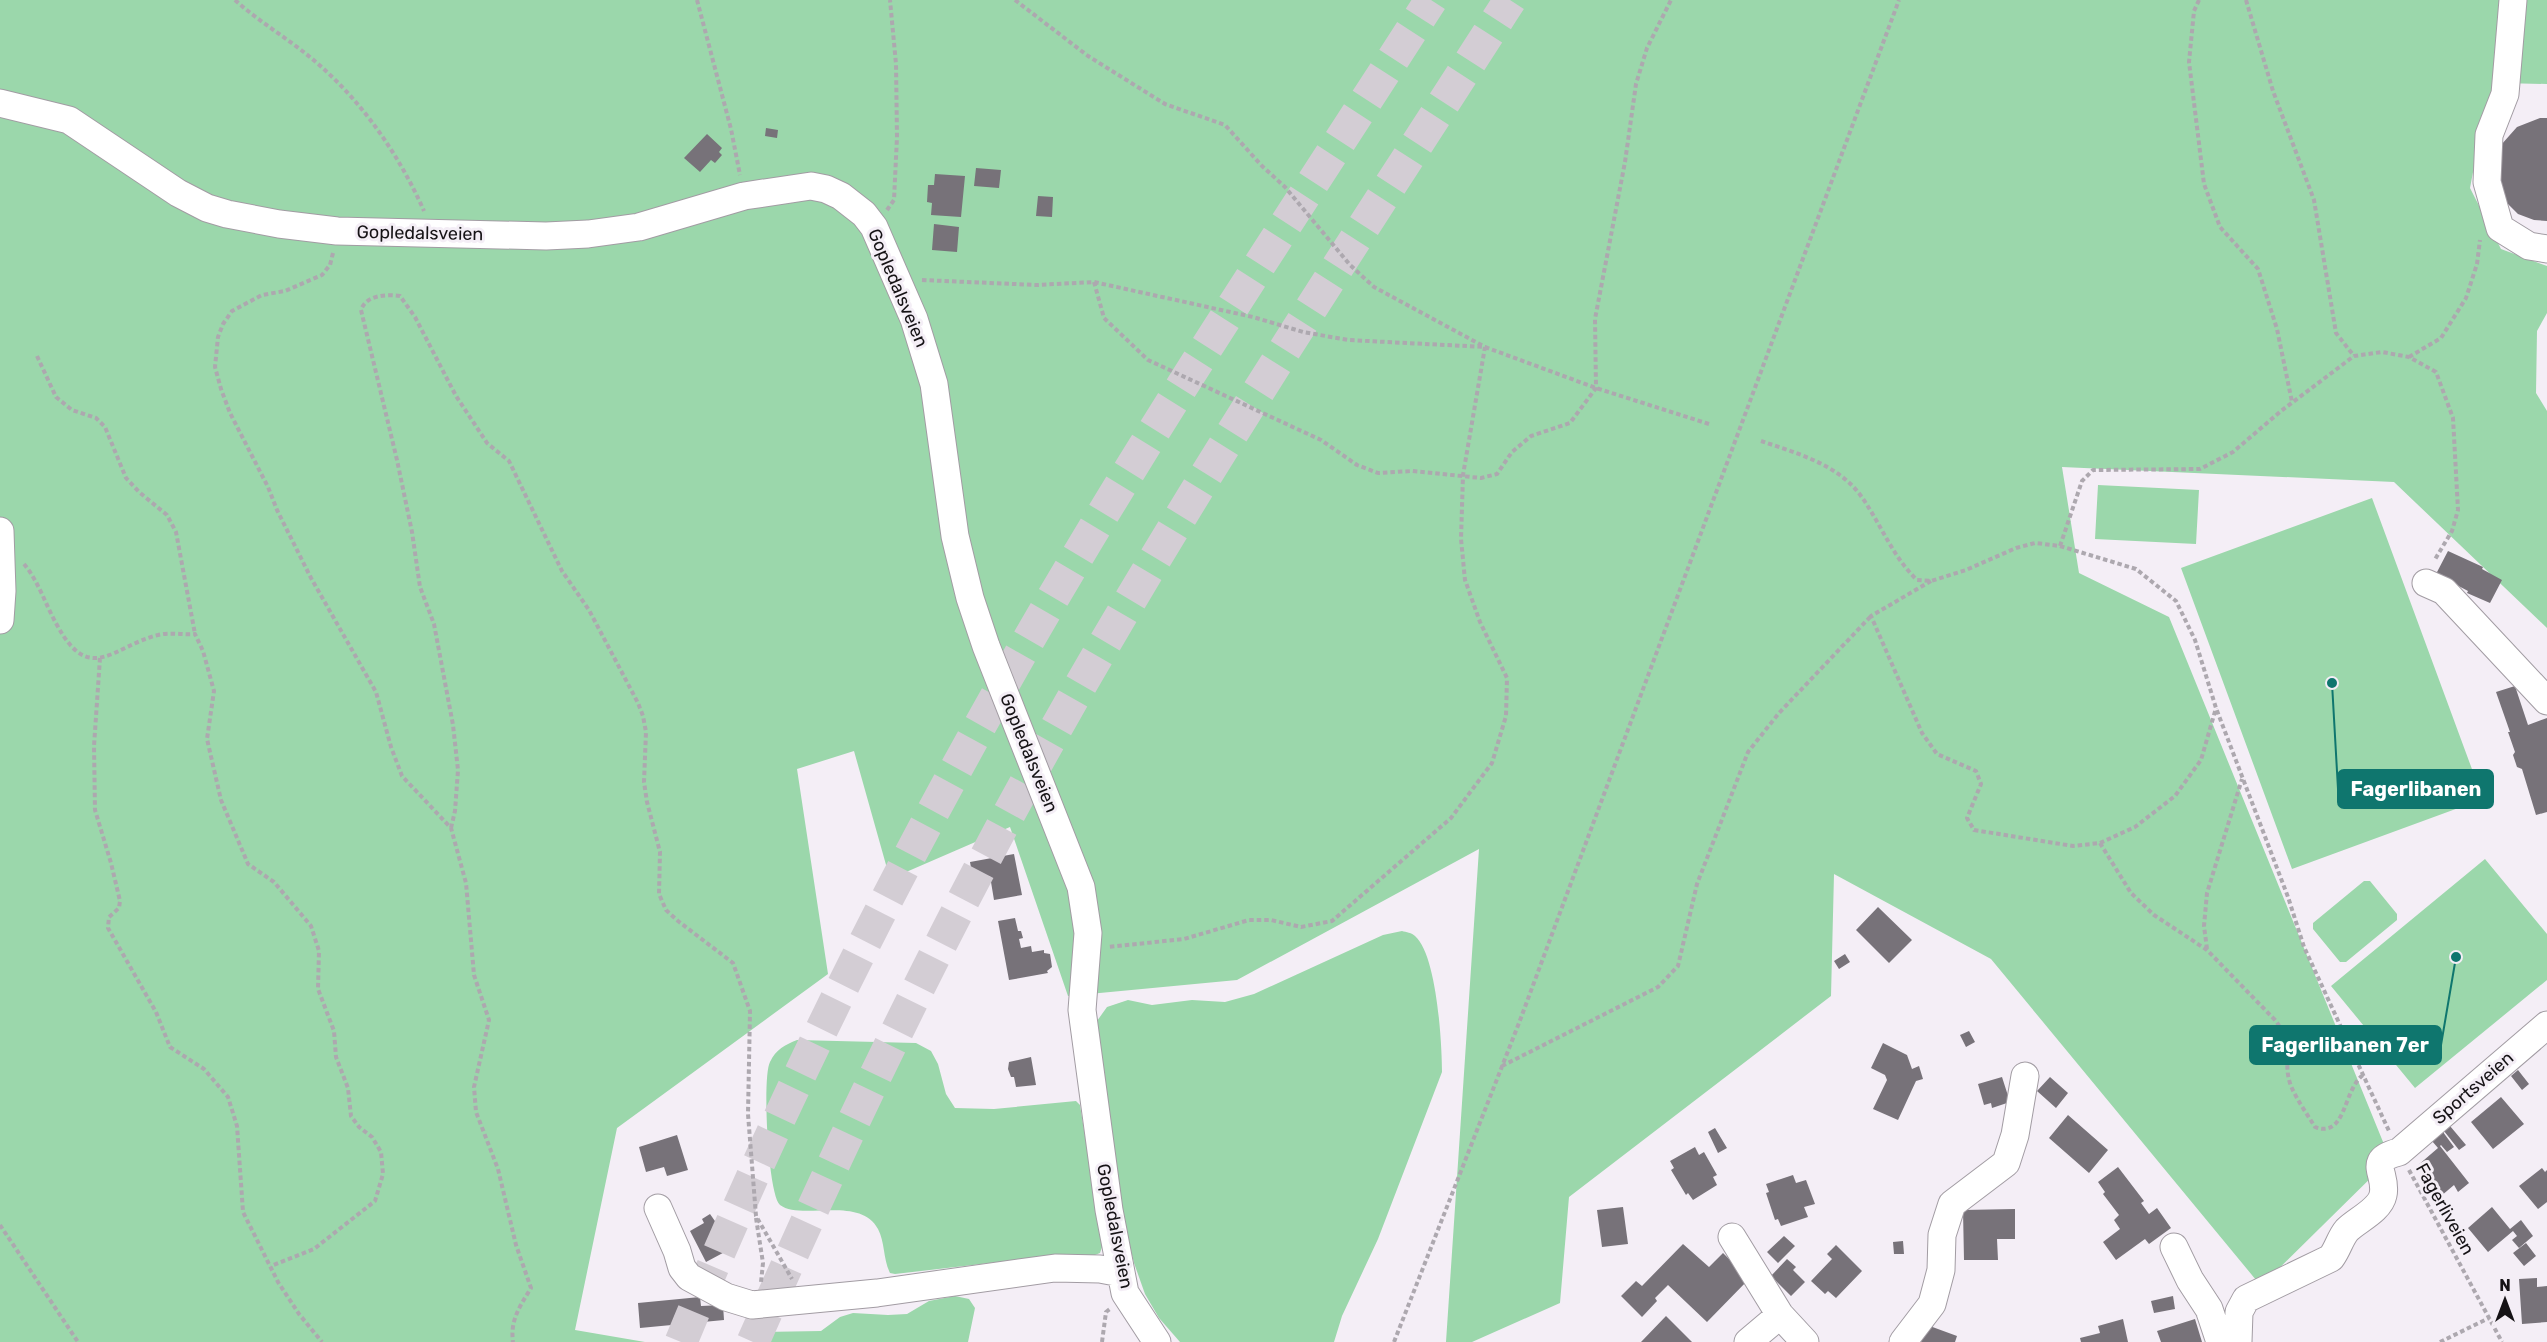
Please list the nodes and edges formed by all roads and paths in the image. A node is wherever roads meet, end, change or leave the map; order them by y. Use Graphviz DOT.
graph roads {
  1 [pos="235,0"];
  2 [pos="697,0"];
  3 [pos="890,0"];
  4 [pos="1015,0"];
  5 [pos="1671,0"];
  6 [pos="1899,0"];
  7 [pos="2199,0"];
  8 [pos="2246,0"];
  9 [pos="2513,0"];
  10 [pos="0,103"];
  11 [pos="744,196"];
  12 [pos="874,227"];
  13 [pos="2481,229"];
  14 [pos="337,231"];
  15 [pos="431,233"];
  16 [pos="2547,249"];
  17 [pos="915,276"];
  18 [pos="1094,282"];
  19 [pos="1485,347"];
  20 [pos="37,356"];
  21 [pos="2354,356"];
  22 [pos="2409,357"];
  23 [pos="1596,387"];
  24 [pos="2292,402"];
  25 [pos="1709,424"];
  26 [pos="1761,441"];
  27 [pos="1463,476"];
  28 [pos="0,536"];
  29 [pos="2060,546"];
  30 [pos="1931,581"];
  31 [pos="2426,583"];
  32 [pos="1871,615"];
  33 [pos="0,620"];
  34 [pos="195,634"];
  35 [pos="100,658"];
  36 [pos="2547,701"];
  37 [pos="2216,708"];
  38 [pos="2243,778"];
  39 [pos="451,828"];
  40 [pos="2100,843"];
  41 [pos="1087,949"];
  42 [pos="2207,950"];
  43 [pos="2547,1025"];
  44 [pos="1502,1066"];
  45 [pos="2363,1075"];
  46 [pos="2025,1076"];
  47 [pos="2399,1152"];
  48 [pos="658,1208"];
  49 [pos="756,1216"];
  50 [pos="0,1225"];
  51 [pos="1732,1237"];
  52 [pos="2174,1247"];
  53 [pos="690,1250"];
  54 [pos="271,1266"];
  55 [pos="1121,1273"];
  56 [pos="698,1283"];
  57 [pos="802,1302"];
  58 [pos="752,1305"];
  59 [pos="1780,1315"];
  60 [pos="2489,1318"];
  61 [pos="78,1342"];
  62 [pos="322,1342"];
  63 [pos="513,1342"];
  64 [pos="1157,1342"];
  65 [pos="1395,1342"];
  66 [pos="1748,1342"];
  67 [pos="1805,1342"];
  68 [pos="1903,1342"];
  69 [pos="2220,1342"];
  70 [pos="2238,1342"];
  71 [pos="2440,1342"];
  72 [pos="2502,1342"];
  1 -- 15 [label="path"];
  2 -- 11 [label="path"];
  3 -- 12 [label="path"];
  4 -- 19 [label="path"];
  5 -- 23 [label="path"];
  6 -- 44 [label="path"];
  7 -- 24 [label="path"];
  8 -- 21 [label="path"];
  9 -- 16 [label="street"];
  10 -- 14 [label="street, Gopledalsveien"];
  11 -- 12 [label="street, Gopledalsveien"];
  11 -- 15 [label="street, Gopledalsveien"];
  12 -- 41 [label="street, Gopledalsveien"];
  13 -- 22 [label="path"];
  14 -- 15 [label="street, Gopledalsveien"];
  14 -- 39 [label="path"];
  17 -- 18 [label="path"];
  18 -- 19 [label="path"];
  18 -- 27 [label="path"];
  19 -- 23 [label="path"];
  19 -- 27 [label="path"];
  20 -- 34 [label="path"];
  21 -- 22 [label="path"];
  21 -- 24 [label="path"];
  22 -- 31 [label="path"];
  23 -- 25 [label="path"];
  23 -- 27 [label="path"];
  24 -- 29 [label="path"];
  26 -- 30 [label="path"];
  27 -- 41 [label="path"];
  28 -- 33 [label="street"];
  28 -- 35 [label="path"];
  29 -- 30 [label="path, Fagerliveien"];
  29 -- 37 [label="path, Fagerliveien"];
  30 -- 32 [label="path, Fagerliveien"];
  31 -- 36 [label="street"];
  32 -- 40 [label="path"];
  32 -- 44 [label="path, Fagerliveien"];
  34 -- 35 [label="path"];
  34 -- 54 [label="path"];
  35 -- 54 [label="path"];
  37 -- 38 [label="path, Fagerliveien"];
  37 -- 40 [label="path"];
  38 -- 42 [label="path"];
  38 -- 45 [label="path, Fagerliveien"];
  39 -- 49 [label="path"];
  39 -- 63 [label="path"];
  40 -- 42 [label="path"];
  41 -- 55 [label="street, Gopledalsveien"];
  42 -- 45 [label="path"];
  43 -- 47 [label="street, Sportsveien"];
  44 -- 65 [label="path"];
  45 -- 47 [label="path, Fagerliveien"];
  46 -- 68 [label="street"];
  47 -- 60 [label="path, Fagerliveien"];
  47 -- 70 [label="street, Sportsveien"];
  48 -- 56 [label="street"];
  49 -- 57 [label="path"];
  49 -- 58 [label="path"];
  50 -- 61 [label="path"];
  51 -- 59 [label="street"];
  52 -- 69 [label="street"];
  53 -- 56 [label="street"];
  54 -- 62 [label="path"];
  55 -- 57 [label="street"];
  55 -- 64 [label="street, Gopledalsveien"];
  56 -- 58 [label="street"];
  57 -- 58 [label="street"];
  59 -- 66 [label="street"];
  59 -- 67 [label="street"];
  60 -- 71 [label="path"];
  60 -- 72 [label="path, Fagerliveien"];
}
